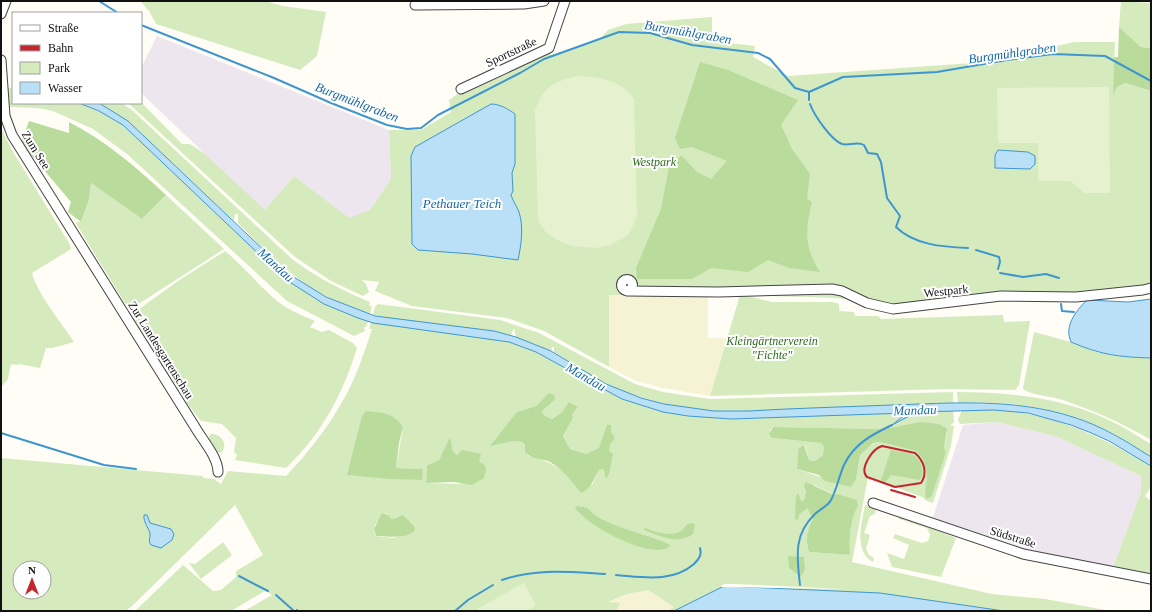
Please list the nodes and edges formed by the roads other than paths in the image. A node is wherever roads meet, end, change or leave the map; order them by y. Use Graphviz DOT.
graph roads {
  1 [pos="6,1"];
  2 [pos="544,1"];
  3 [pos="565,1"];
  4 [pos="415,5"];
  5 [pos="1,14"];
  6 [pos="1,60"];
  7 [pos="1,63"];
  8 [pos="461,90"];
  9 [pos="79,243"];
  10 [pos="1151,288"];
  11 [pos="627,291"];
  12 [pos="218,472"];
  13 [pos="873,503"];
  14 [pos="1151,579"];
  1 -- 5 [label="street"];
  2 -- 4 [label="street"];
  3 -- 8 [label="street, Sportstraße"];
  6 -- 7 [label="street, Zum See"];
  7 -- 9 [label="street, Zum See"];
  9 -- 12 [label="street, Zur Landesgartenschau"];
  10 -- 11 [label="street, Westpark"];
  13 -- 14 [label="street, Südstraße"];
}
